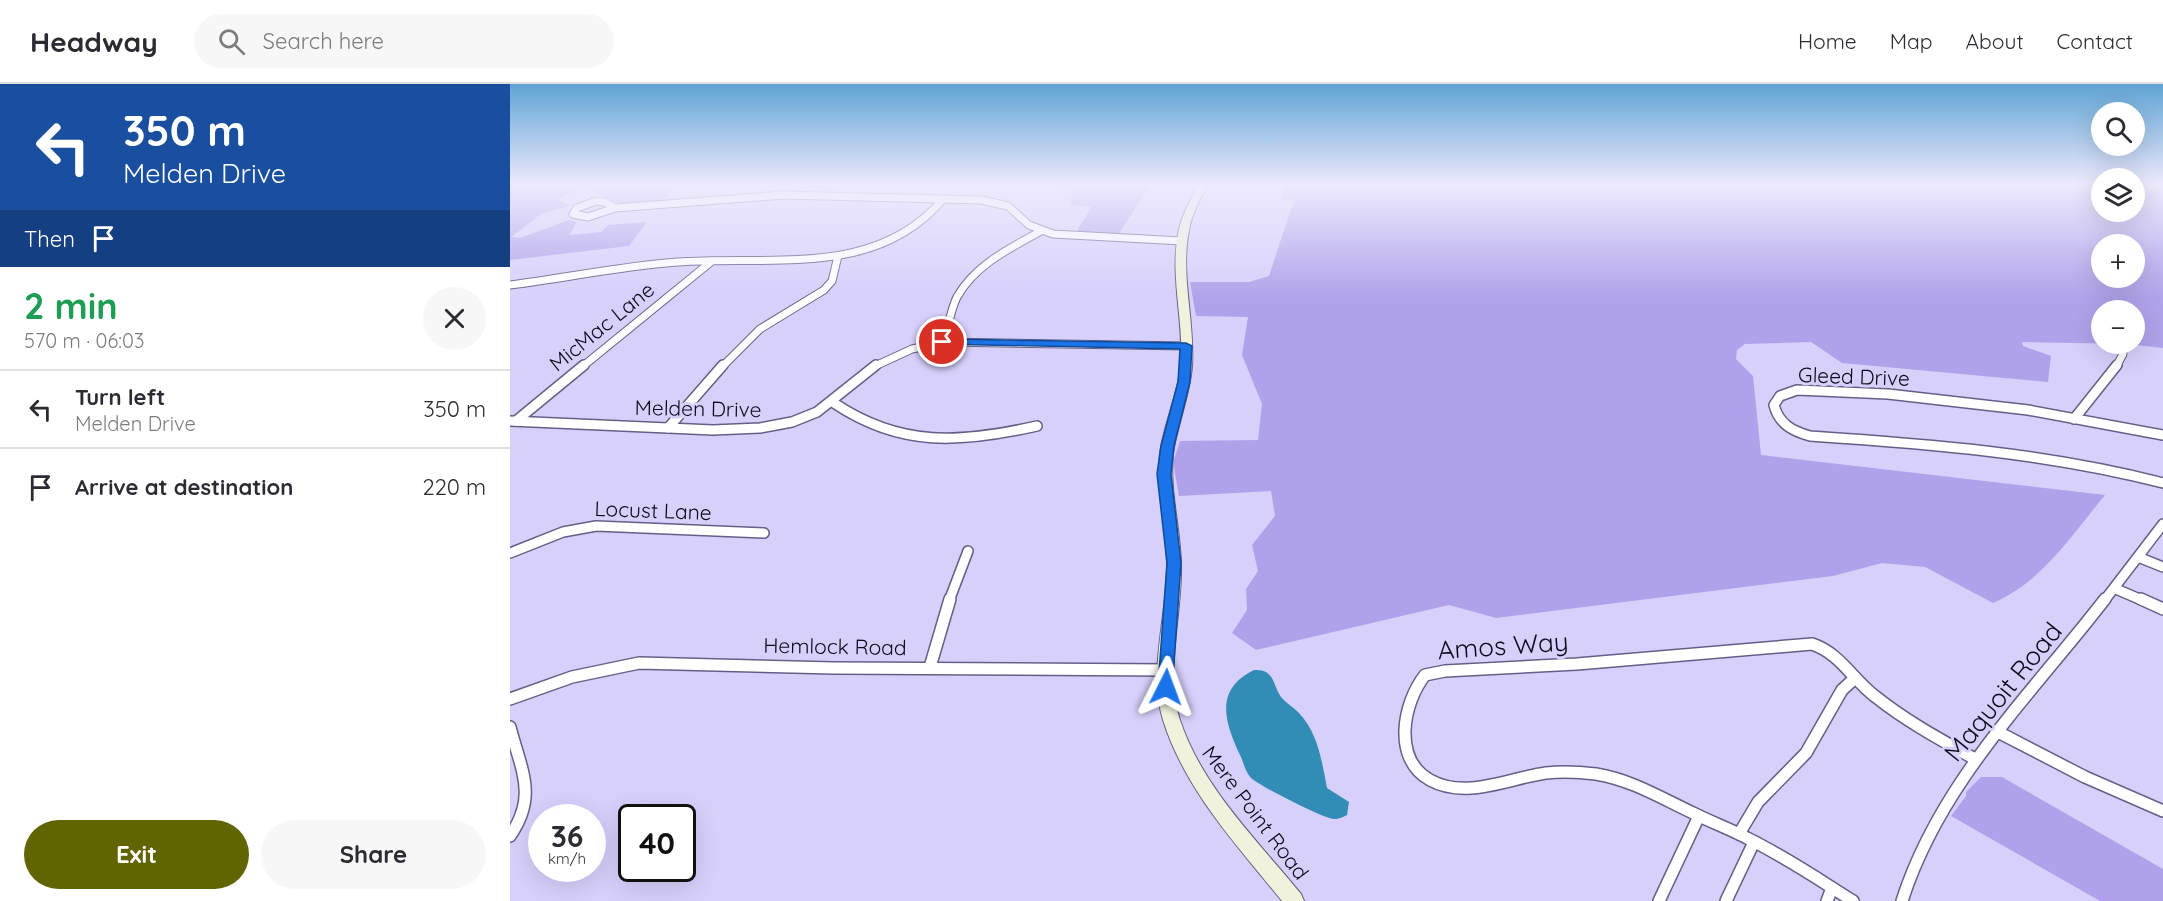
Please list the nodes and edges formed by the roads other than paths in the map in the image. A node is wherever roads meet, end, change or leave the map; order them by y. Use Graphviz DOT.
graph roads {
  1 [pos="919,222"];
  2 [pos="1030,222"];
  3 [pos="1187,222"];
  4 [pos="1041,231"];
  5 [pos="1182,241"];
  6 [pos="838,256"];
  7 [pos="712,261"];
  8 [pos="510,285"];
  9 [pos="942,342"];
  10 [pos="1186,346"];
  11 [pos="2123,354"];
  12 [pos="834,403"];
  13 [pos="2074,418"];
  14 [pos="513,421"];
  15 [pos="1037,426"];
  16 [pos="668,428"];
  17 [pos="2163,435"];
  18 [pos="2163,483"];
  19 [pos="2163,525"];
  20 [pos="764,533"];
  21 [pos="968,551"];
  22 [pos="510,553"];
  23 [pos="2138,557"];
  24 [pos="2163,567"];
  25 [pos="2116,588"];
  26 [pos="2163,609"];
  27 [pos="930,668"];
  28 [pos="1166,670"];
  29 [pos="1855,678"];
  30 [pos="510,699"];
  31 [pos="510,728"];
  32 [pos="1998,732"];
  33 [pos="1975,759"];
  34 [pos="2163,811"];
  35 [pos="1699,816"];
  36 [pos="1739,834"];
  37 [pos="510,836"];
  38 [pos="1754,842"];
  39 [pos="1829,895"];
  40 [pos="1294,901"];
  41 [pos="1659,901"];
  42 [pos="1726,901"];
  43 [pos="1853,901"];
  44 [pos="1902,901"];
  1 -- 6 [label="street"];
  2 -- 4 [label="street"];
  3 -- 5 [label="street, Mere Point Road"];
  4 -- 5 [label="street"];
  4 -- 9 [label="street"];
  5 -- 10 [label="street, Mere Point Road"];
  6 -- 7 [label="street"];
  6 -- 16 [label="street"];
  7 -- 8 [label="street"];
  7 -- 14 [label="street, MicMac Lane"];
  9 -- 10 [label="street, Melden Drive"];
  9 -- 12 [label="street, Melden Drive"];
  10 -- 28 [label="street, Mere Point Road"];
  11 -- 13 [label="street"];
  12 -- 15 [label="street"];
  12 -- 16 [label="street, Melden Drive"];
  13 -- 17 [label="street, Gleed Drive"];
  13 -- 18 [label="street, Gleed Drive"];
  14 -- 16 [label="street, Melden Drive"];
  19 -- 23 [label="street, Maquoit Road"];
  20 -- 22 [label="street, Locust Lane"];
  21 -- 27 [label="street"];
  23 -- 24 [label="street"];
  23 -- 25 [label="street, Maquoit Road"];
  25 -- 26 [label="street"];
  25 -- 32 [label="street, Maquoit Road"];
  27 -- 28 [label="street, Hemlock Road"];
  27 -- 30 [label="street, Hemlock Road"];
  28 -- 40 [label="street, Mere Point Road"];
  29 -- 33 [label="street, Amos Way"];
  29 -- 35 [label="street, Amos Way"];
  29 -- 36 [label="street"];
  31 -- 37 [label="street"];
  32 -- 33 [label="street, Maquoit Road"];
  32 -- 34 [label="street"];
  33 -- 44 [label="street, Maquoit Road"];
  35 -- 36 [label="street, Amos Way"];
  35 -- 41 [label="street"];
  36 -- 38 [label="street, Amos Way"];
  38 -- 39 [label="street, Amos Way"];
  38 -- 42 [label="street"];
  39 -- 43 [label="street, Amos Way"];
}
